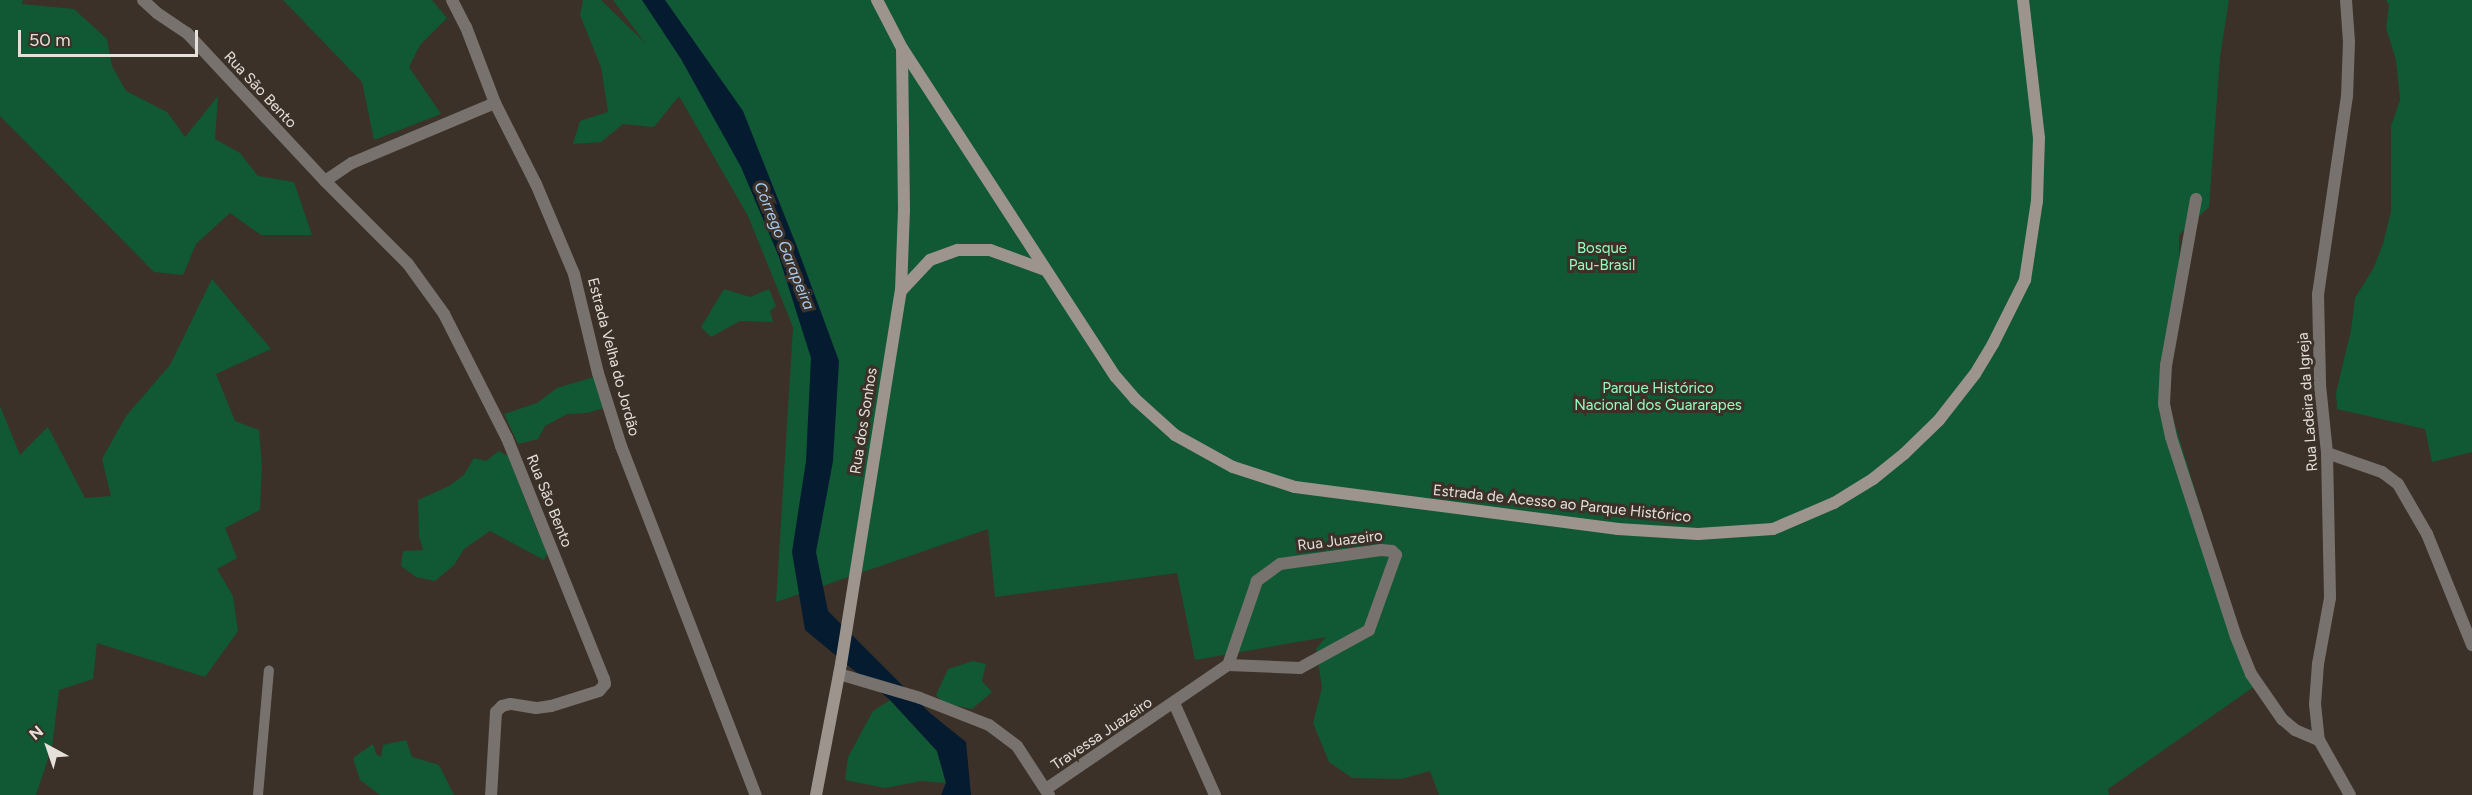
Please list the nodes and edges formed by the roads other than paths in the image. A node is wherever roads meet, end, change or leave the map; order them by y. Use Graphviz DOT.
graph roads {
  1 [pos="143,0"];
  2 [pos="452,0"];
  3 [pos="877,0"];
  4 [pos="2023,0"];
  5 [pos="2346,0"];
  6 [pos="902,48"];
  7 [pos="495,103"];
  8 [pos="325,181"];
  9 [pos="2196,199"];
  10 [pos="1045,270"];
  11 [pos="901,291"];
  12 [pos="2327,453"];
  13 [pos="2472,645"];
  14 [pos="1228,665"];
  15 [pos="840,669"];
  16 [pos="269,670"];
  17 [pos="1174,703"];
  18 [pos="2319,740"];
  19 [pos="1048,792"];
  20 [pos="258,795"];
  21 [pos="491,795"];
  22 [pos="756,795"];
  23 [pos="816,795"];
  24 [pos="1215,795"];
  25 [pos="2350,795"];
  1 -- 8 [label="street, Rua São Bento"];
  2 -- 7 [label="street, Estrada Velha do Jordão"];
  3 -- 6 [label="main road, Estrada de Acesso ao Parque Histórico"];
  4 -- 10 [label="main road, Estrada de Acesso ao Parque Histórico"];
  5 -- 12 [label="street, Rua Ladeira da Igreja"];
  6 -- 10 [label="main road, Estrada de Acesso ao Parque Histórico"];
  6 -- 11 [label="main road, Rua dos Sonhos"];
  7 -- 8 [label="street"];
  7 -- 22 [label="street, Estrada Velha do Jordão"];
  8 -- 21 [label="street, Rua São Bento"];
  9 -- 18 [label="street"];
  10 -- 11 [label="main road"];
  11 -- 15 [label="main road, Rua dos Sonhos"];
  12 -- 13 [label="street"];
  12 -- 18 [label="street, Rua Ladeira da Igreja"];
  14 -- 14 [label="street, Rua Juazeiro"];
  14 -- 17 [label="street"];
  15 -- 19 [label="street"];
  15 -- 23 [label="main road, Rua dos Sonhos"];
  16 -- 20 [label="lane"];
  17 -- 19 [label="street, Travessa Juazeiro"];
  17 -- 24 [label="street"];
  18 -- 25 [label="street, Rua Ladeira da Igreja"];
}
